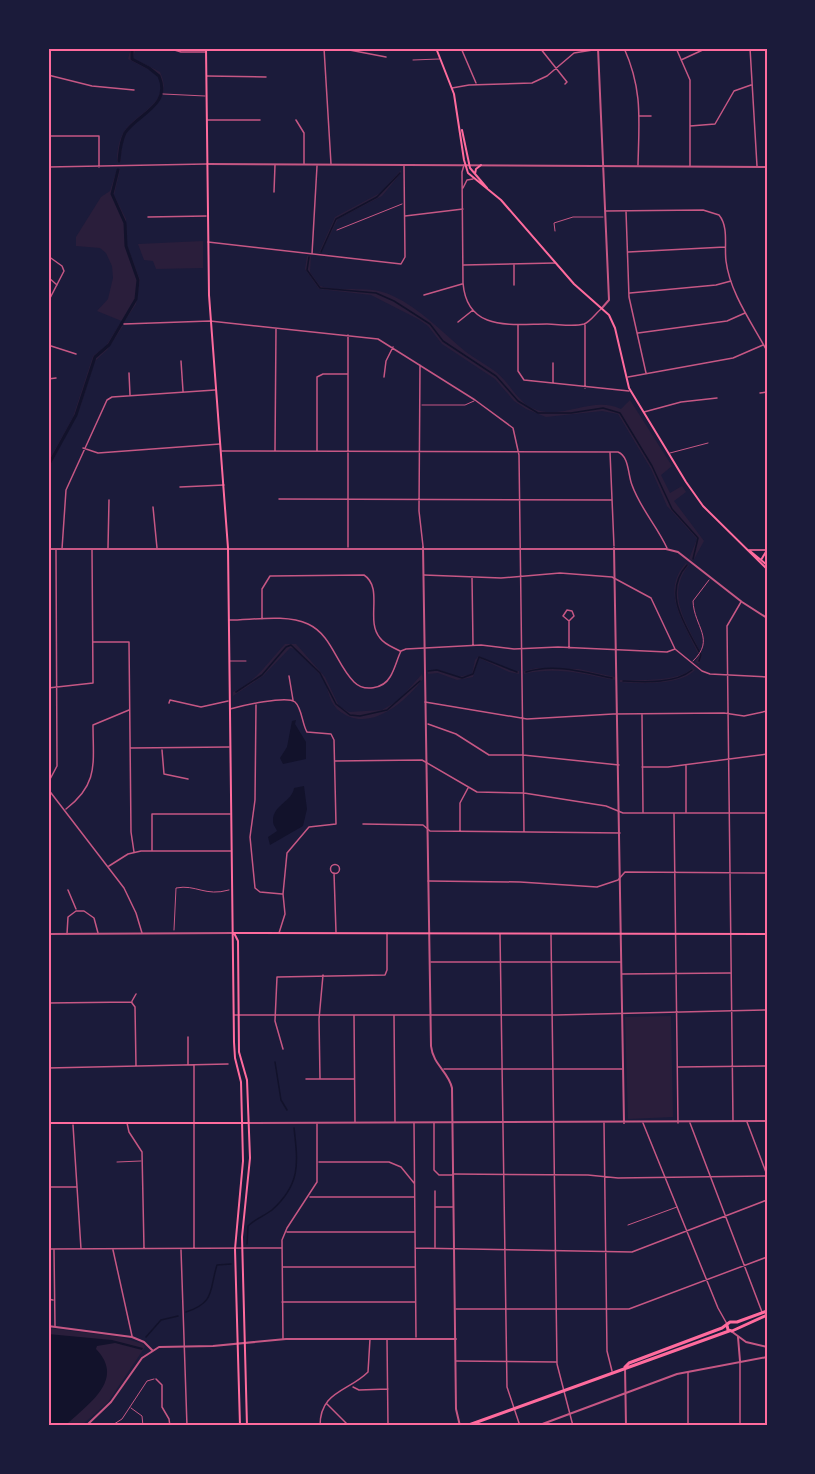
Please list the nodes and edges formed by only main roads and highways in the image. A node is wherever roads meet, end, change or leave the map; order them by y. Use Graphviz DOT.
graph roads {
  1 [pos="436,48"];
  2 [pos="206,50"];
  3 [pos="467,165"];
  4 [pos="480,165"];
  5 [pos="477,177"];
  6 [pos="487,188"];
  7 [pos="747,550"];
  8 [pos="767,550"];
  9 [pos="761,560"];
  10 [pos="767,567"];
  11 [pos="234,933"];
  12 [pos="767,934"];
  13 [pos="48,1123"];
  14 [pos="242,1123"];
  15 [pos="249,1123"];
  16 [pos="765,1313"];
  17 [pos="734,1322"];
  18 [pos="727,1325"];
  19 [pos="736,1329"];
  20 [pos="730,1331"];
  21 [pos="625,1367"];
  22 [pos="240,1426"];
  23 [pos="248,1426"];
  24 [pos="466,1426"];
  1 -- 3 [label="main road"];
  2 -- 11 [label="main road"];
  3 -- 5 [label="main road"];
  3 -- 6 [label="main road"];
  4 -- 5 [label="main road"];
  5 -- 6 [label="main road"];
  6 -- 7 [label="main road"];
  7 -- 9 [label="main road"];
  7 -- 10 [label="main road"];
  8 -- 9 [label="main road"];
  9 -- 10 [label="main road"];
  11 -- 12 [label="main road"];
  11 -- 14 [label="main road"];
  11 -- 15 [label="main road"];
  13 -- 14 [label="main road"];
  14 -- 15 [label="main road"];
  14 -- 22 [label="main road"];
  15 -- 23 [label="main road"];
  16 -- 17 [label="main road"];
  16 -- 19 [label="main road"];
  17 -- 18 [label="main road"];
  17 -- 19 [label="main road"];
  18 -- 20 [label="main road"];
  18 -- 21 [label="main road"];
  19 -- 20 [label="main road"];
  20 -- 21 [label="main road"];
  21 -- 24 [label="main road"];
}
